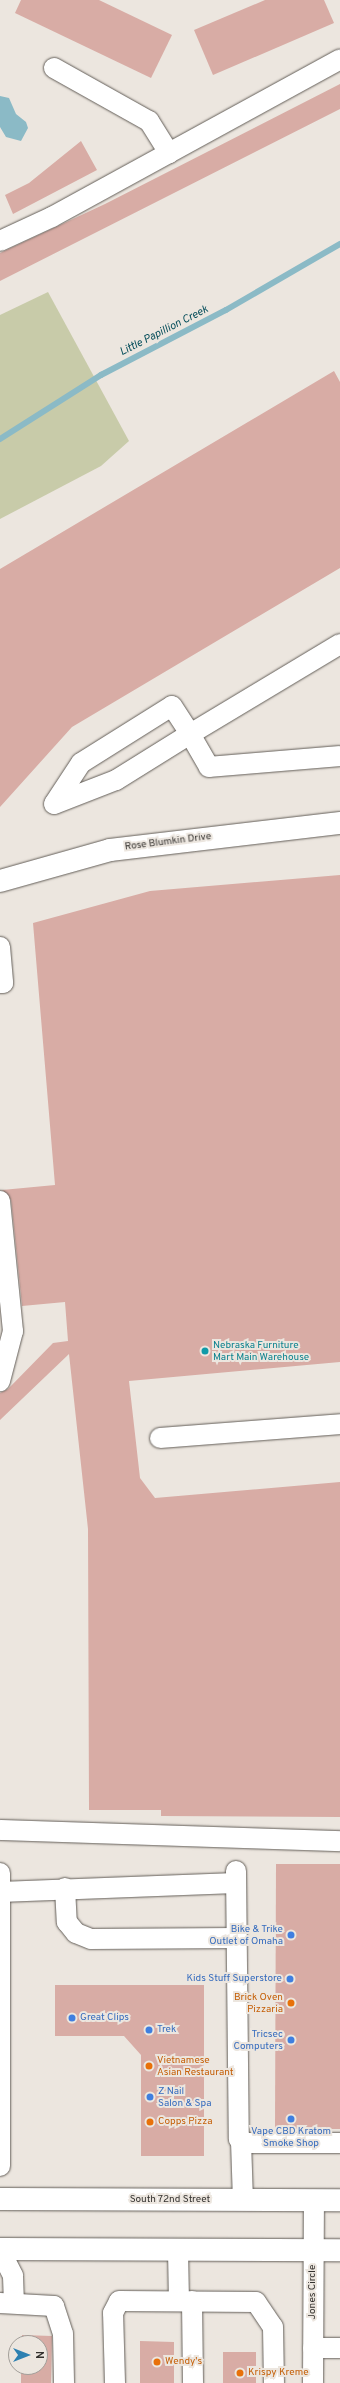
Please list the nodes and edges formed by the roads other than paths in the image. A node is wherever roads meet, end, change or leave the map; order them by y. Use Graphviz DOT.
graph roads {
  1 [pos="340,59"];
  2 [pos="54,68"];
  3 [pos="169,153"];
  4 [pos="0,240"];
  5 [pos="340,644"];
  6 [pos="190,734"];
  7 [pos="340,756"];
  8 [pos="340,823"];
  9 [pos="0,881"];
  10 [pos="0,947"];
  11 [pos="2,983"];
  12 [pos="0,1201"];
  13 [pos="0,1381"];
  14 [pos="340,1424"];
  15 [pos="160,1438"];
  16 [pos="0,1830"];
  17 [pos="340,1841"];
  18 [pos="0,1873"];
  19 [pos="65,1888"];
  20 [pos="0,1892"];
  21 [pos="237,1938"];
  22 [pos="241,2141"];
  23 [pos="340,2143"];
  24 [pos="0,2166"];
  25 [pos="0,2199"];
  26 [pos="243,2200"];
  27 [pos="314,2200"];
  28 [pos="340,2200"];
  29 [pos="0,2250"];
  30 [pos="178,2250"];
  31 [pos="313,2250"];
  32 [pos="340,2250"];
  33 [pos="186,2301"];
  34 [pos="7,2303"];
  35 [pos="313,2348"];
  36 [pos="340,2348"];
  37 [pos="64,2383"];
  38 [pos="115,2383"];
  39 [pos="193,2383"];
  40 [pos="274,2383"];
  41 [pos="313,2383"];
  1 -- 3 [label="street"];
  2 -- 3 [label="street"];
  3 -- 4 [label="street"];
  5 -- 6 [label="street"];
  6 -- 6 [label="street"];
  6 -- 7 [label="street"];
  8 -- 9 [label="main road, Rose Blumkin Drive"];
  10 -- 11 [label="street"];
  12 -- 13 [label="street"];
  14 -- 15 [label="street"];
  16 -- 17 [label="street"];
  18 -- 20 [label="street"];
  19 -- 20 [label="street"];
  19 -- 21 [label="street"];
  19 -- 21 [label="street"];
  20 -- 24 [label="street"];
  21 -- 22 [label="street"];
  22 -- 23 [label="street"];
  22 -- 26 [label="street"];
  25 -- 26 [label="main road, South 72nd Street"];
  26 -- 27 [label="main road, South 72nd Street"];
  27 -- 28 [label="main road, South 72nd Street"];
  27 -- 31 [label="street, Jones Circle"];
  29 -- 30 [label="main road"];
  29 -- 34 [label="street"];
  30 -- 31 [label="main road"];
  30 -- 33 [label="street"];
  31 -- 32 [label="main road"];
  31 -- 35 [label="street, Jones Circle"];
  33 -- 38 [label="street"];
  33 -- 39 [label="street"];
  33 -- 40 [label="street"];
  34 -- 37 [label="street"];
  35 -- 36 [label="street"];
  35 -- 41 [label="street, Jones Circle"];
}
